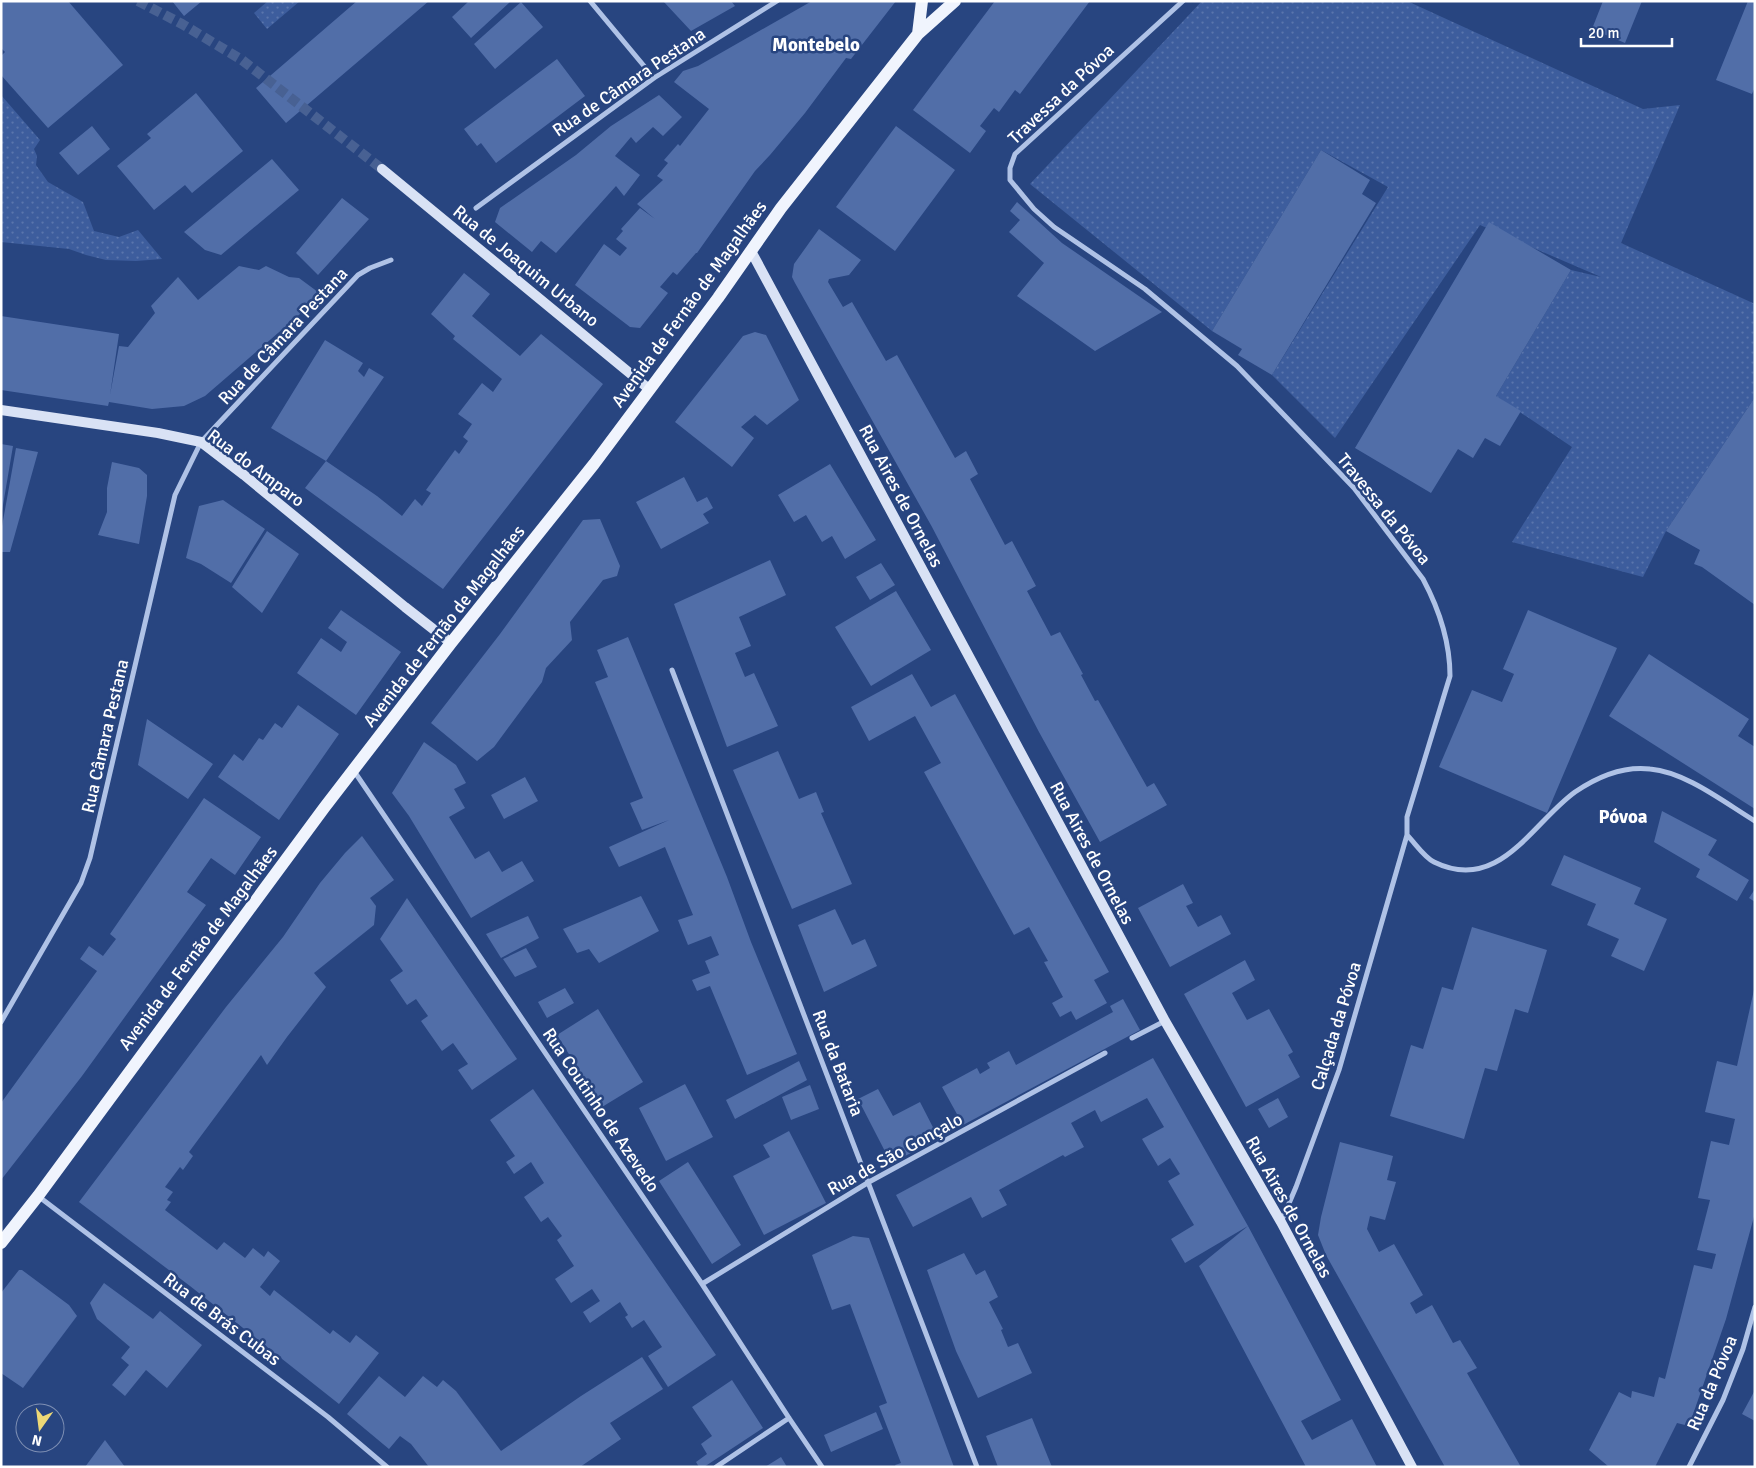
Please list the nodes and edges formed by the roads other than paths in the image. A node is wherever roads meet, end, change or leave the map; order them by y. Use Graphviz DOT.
graph roads {
  1 [pos="590,1"];
  2 [pos="777,1"];
  3 [pos="922,1"];
  4 [pos="955,1"];
  5 [pos="1183,1"];
  6 [pos="918,34"];
  7 [pos="654,78"];
  8 [pos="382,169"];
  9 [pos="476,208"];
  10 [pos="751,250"];
  11 [pos="391,260"];
  12 [pos="649,389"];
  13 [pos="1,410"];
  14 [pos="201,442"];
  15 [pos="451,643"];
  16 [pos="672,670"];
  17 [pos="354,770"];
  18 [pos="1755,821"];
  19 [pos="1407,835"];
  20 [pos="1164,1021"];
  21 [pos="1,1022"];
  22 [pos="1132,1038"];
  23 [pos="1106,1053"];
  24 [pos="870,1182"];
  25 [pos="38,1196"];
  26 [pos="1281,1222"];
  27 [pos="1,1243"];
  28 [pos="702,1284"];
  29 [pos="1755,1307"];
  30 [pos="789,1418"];
  31 [pos="387,1467"];
  32 [pos="716,1467"];
  33 [pos="822,1467"];
  34 [pos="977,1467"];
  35 [pos="1412,1467"];
  36 [pos="1689,1467"];
  1 -- 7 [label="street"];
  2 -- 7 [label="street, Rua de Câmara Pestana"];
  3 -- 6 [label="main road"];
  4 -- 6 [label="main road, Avenida de Fernão de Magalhães"];
  5 -- 19 [label="street, Travessa da Póvoa"];
  6 -- 10 [label="main road, Avenida de Fernão de Magalhães"];
  7 -- 9 [label="street, Rua de Câmara Pestana"];
  8 -- 12 [label="street, Rua de Joaquim Urbano"];
  10 -- 12 [label="main road, Avenida de Fernão de Magalhães"];
  10 -- 20 [label="street, Rua Aires de Ornelas"];
  11 -- 14 [label="street, Rua de Câmara Pestana"];
  12 -- 15 [label="main road, Avenida de Fernão de Magalhães"];
  13 -- 14 [label="street, Rua do Amparo"];
  14 -- 15 [label="street, Rua do Amparo"];
  14 -- 21 [label="street, Rua Câmara Pestana"];
  15 -- 17 [label="main road, Avenida de Fernão de Magalhães"];
  16 -- 24 [label="street, Rua da Bataria"];
  17 -- 25 [label="main road, Avenida de Fernão de Magalhães"];
  17 -- 28 [label="street, Rua Coutinho de Azevedo"];
  18 -- 19 [label="street"];
  19 -- 26 [label="street, Calçada da Póvoa"];
  20 -- 22 [label="street"];
  20 -- 26 [label="street, Rua Aires de Ornelas"];
  23 -- 24 [label="street, Rua de São Gonçalo"];
  24 -- 28 [label="street, Rua de São Gonçalo"];
  24 -- 34 [label="street, Rua da Bataria"];
  25 -- 27 [label="main road, Avenida de Fernão de Magalhães"];
  25 -- 31 [label="street, Rua de Brás Cubas"];
  26 -- 35 [label="street, Rua Aires de Ornelas"];
  28 -- 30 [label="street, Rua Coutinho de Azevedo"];
  29 -- 36 [label="street, Rua da Póvoa"];
  30 -- 32 [label="street"];
  30 -- 33 [label="street, Rua Coutinho de Azevedo"];
}
